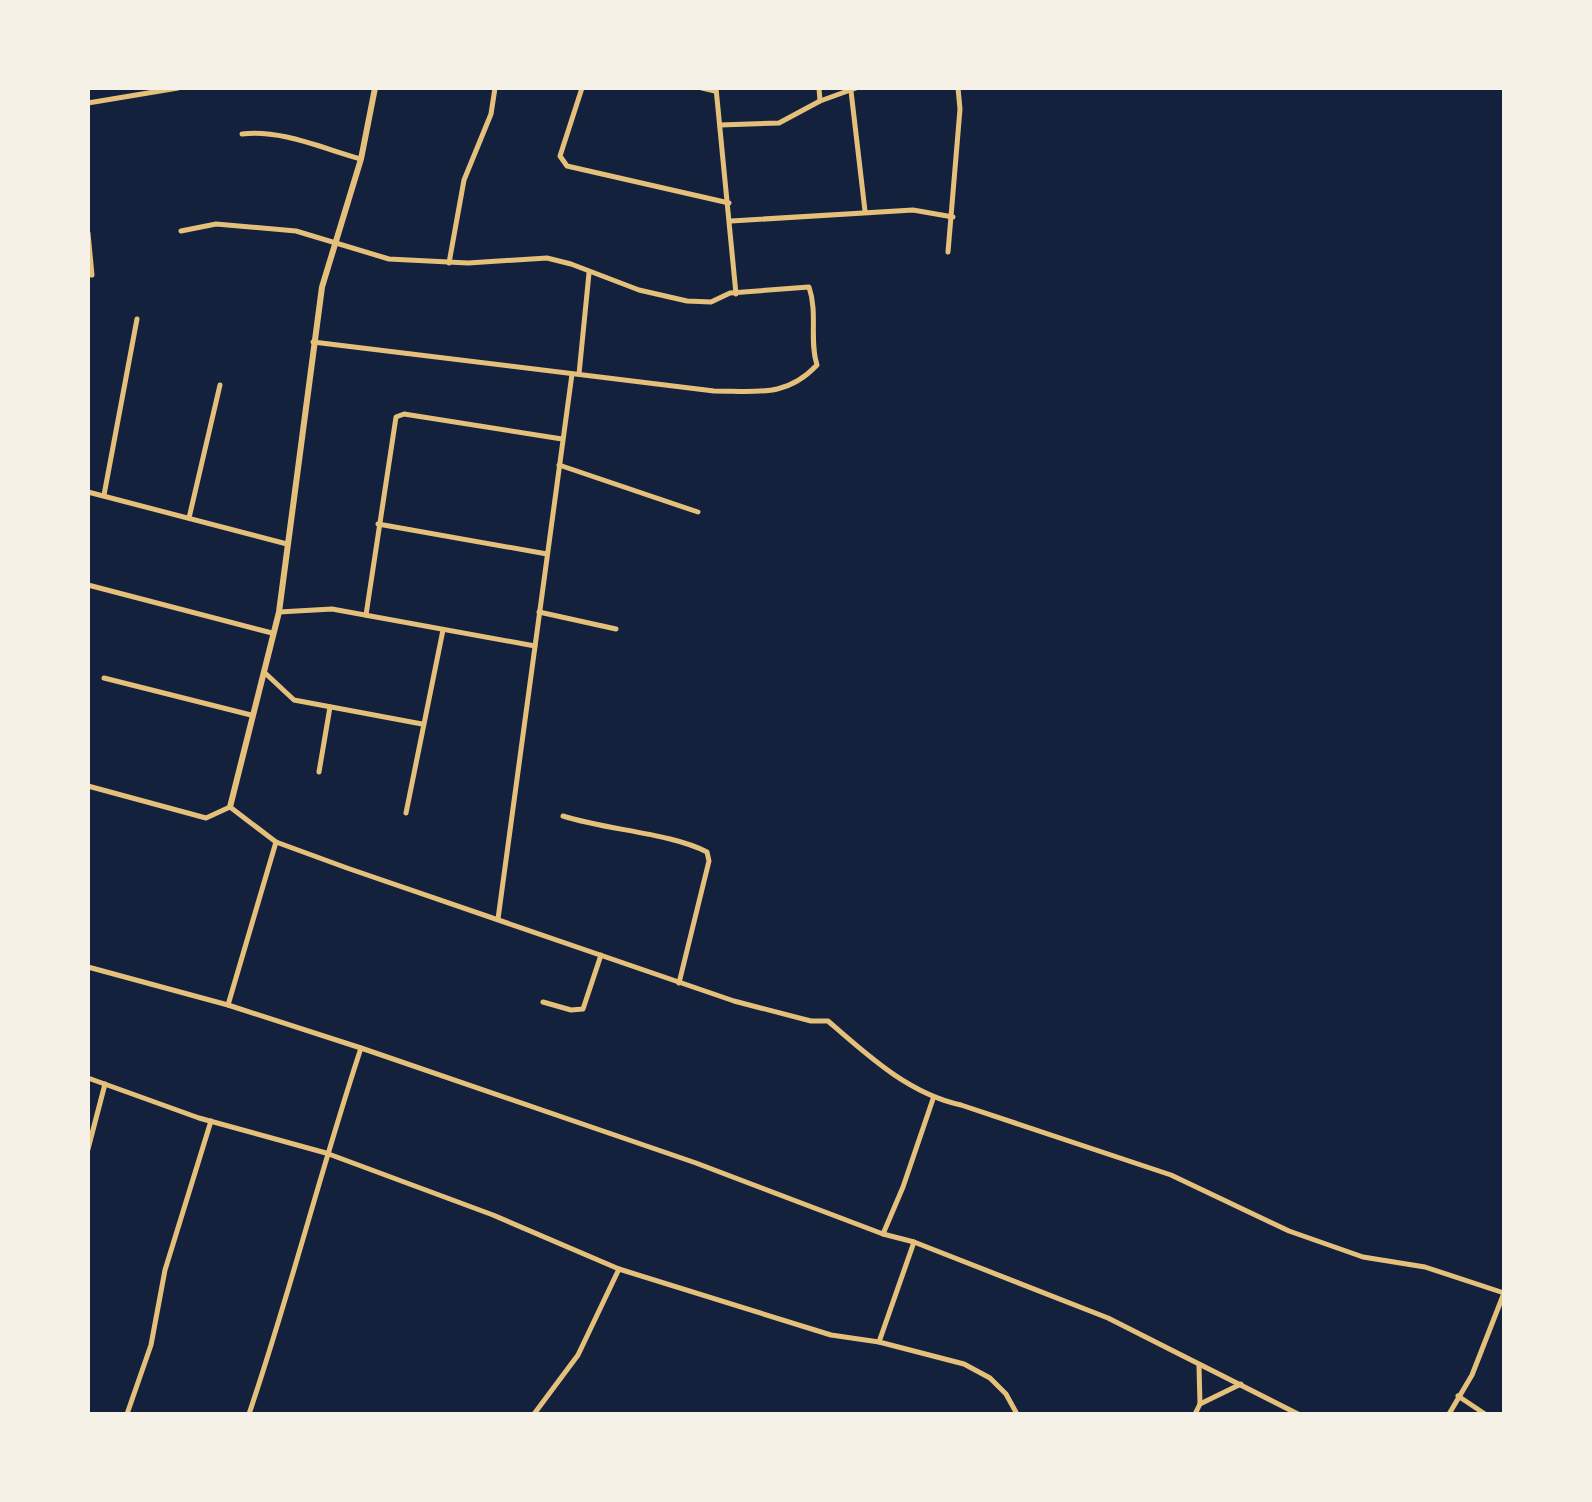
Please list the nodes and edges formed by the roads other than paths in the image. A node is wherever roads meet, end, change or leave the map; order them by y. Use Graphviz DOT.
graph roads {
  1 [pos="178,88"];
  2 [pos="375,88"];
  3 [pos="495,88"];
  4 [pos="582,88"];
  5 [pos="702,88"];
  6 [pos="819,88"];
  7 [pos="958,88"];
  8 [pos="716,90"];
  9 [pos="854,90"];
  10 [pos="820,101"];
  11 [pos="88,103"];
  12 [pos="720,125"];
  13 [pos="242,134"];
  14 [pos="361,159"];
  15 [pos="729,203"];
  16 [pos="865,211"];
  17 [pos="953,217"];
  18 [pos="731,221"];
  19 [pos="181,231"];
  20 [pos="88,233"];
  21 [pos="333,242"];
  22 [pos="948,252"];
  23 [pos="449,263"];
  24 [pos="589,273"];
  25 [pos="88,275"];
  26 [pos="736,294"];
  27 [pos="137,319"];
  28 [pos="313,342"];
  29 [pos="575,374"];
  30 [pos="220,385"];
  31 [pos="562,439"];
  32 [pos="559,465"];
  33 [pos="88,492"];
  34 [pos="104,495"];
  35 [pos="698,512"];
  36 [pos="189,518"];
  37 [pos="378,524"];
  38 [pos="287,544"];
  39 [pos="547,554"];
  40 [pos="88,585"];
  41 [pos="279,612"];
  42 [pos="539,612"];
  43 [pos="366,615"];
  44 [pos="616,629"];
  45 [pos="443,630"];
  46 [pos="272,633"];
  47 [pos="535,646"];
  48 [pos="264,672"];
  49 [pos="104,678"];
  50 [pos="330,707"];
  51 [pos="251,715"];
  52 [pos="422,724"];
  53 [pos="319,772"];
  54 [pos="88,786"];
  55 [pos="230,807"];
  56 [pos="406,813"];
  57 [pos="563,816"];
  58 [pos="276,842"];
  59 [pos="498,919"];
  60 [pos="601,955"];
  61 [pos="88,967"];
  62 [pos="679,983"];
  63 [pos="543,1002"];
  64 [pos="228,1005"];
  65 [pos="361,1048"];
  66 [pos="88,1078"];
  67 [pos="105,1084"];
  68 [pos="933,1099"];
  69 [pos="211,1121"];
  70 [pos="88,1149"];
  71 [pos="326,1153"];
  72 [pos="883,1234"];
  73 [pos="914,1242"];
  74 [pos="619,1269"];
  75 [pos="1504,1293"];
  76 [pos="879,1342"];
  77 [pos="1199,1365"];
  78 [pos="1241,1384"];
  79 [pos="1458,1396"];
  80 [pos="1200,1404"];
  81 [pos="127,1414"];
  82 [pos="249,1414"];
  83 [pos="534,1414"];
  84 [pos="1017,1414"];
  85 [pos="1195,1414"];
  86 [pos="1298,1414"];
  87 [pos="1449,1414"];
  88 [pos="1485,1414"];
  1 -- 11 [label="street"];
  2 -- 14 [label="street"];
  3 -- 23 [label="street"];
  4 -- 15 [label="street"];
  5 -- 8 [label="street"];
  6 -- 10 [label="street"];
  7 -- 17 [label="street"];
  8 -- 12 [label="street"];
  9 -- 10 [label="street"];
  9 -- 16 [label="street"];
  10 -- 12 [label="street"];
  12 -- 15 [label="street"];
  13 -- 14 [label="street"];
  14 -- 21 [label="street"];
  15 -- 18 [label="street"];
  16 -- 17 [label="street"];
  16 -- 18 [label="street"];
  17 -- 22 [label="street"];
  18 -- 26 [label="street"];
  19 -- 21 [label="street"];
  20 -- 25 [label="street"];
  21 -- 23 [label="street"];
  21 -- 28 [label="street"];
  23 -- 24 [label="street"];
  24 -- 26 [label="street"];
  24 -- 29 [label="street"];
  26 -- 29 [label="street"];
  27 -- 34 [label="street"];
  28 -- 29 [label="street"];
  28 -- 38 [label="street"];
  29 -- 31 [label="street"];
  30 -- 36 [label="street"];
  31 -- 32 [label="street"];
  31 -- 37 [label="street"];
  32 -- 35 [label="street"];
  32 -- 39 [label="street"];
  33 -- 34 [label="street"];
  34 -- 36 [label="street"];
  36 -- 38 [label="street"];
  37 -- 39 [label="street"];
  37 -- 43 [label="street"];
  38 -- 41 [label="street"];
  39 -- 42 [label="street"];
  40 -- 46 [label="street"];
  41 -- 43 [label="street"];
  41 -- 46 [label="street"];
  42 -- 44 [label="street"];
  42 -- 47 [label="street"];
  43 -- 45 [label="street"];
  45 -- 47 [label="street"];
  45 -- 52 [label="street"];
  46 -- 48 [label="street"];
  47 -- 59 [label="street"];
  48 -- 50 [label="street"];
  48 -- 51 [label="street"];
  49 -- 51 [label="street"];
  50 -- 52 [label="street"];
  50 -- 53 [label="street"];
  51 -- 55 [label="street"];
  52 -- 56 [label="street"];
  54 -- 55 [label="street"];
  55 -- 58 [label="street"];
  57 -- 62 [label="street"];
  58 -- 59 [label="street"];
  58 -- 64 [label="street"];
  59 -- 60 [label="street"];
  60 -- 62 [label="street"];
  60 -- 63 [label="street"];
  61 -- 64 [label="street"];
  62 -- 68 [label="street"];
  64 -- 65 [label="street"];
  65 -- 71 [label="street"];
  65 -- 72 [label="street"];
  66 -- 67 [label="street"];
  67 -- 69 [label="street"];
  67 -- 70 [label="street"];
  68 -- 72 [label="street"];
  68 -- 75 [label="street"];
  69 -- 71 [label="street"];
  69 -- 81 [label="street"];
  71 -- 74 [label="street"];
  71 -- 82 [label="street"];
  72 -- 73 [label="street"];
  73 -- 76 [label="street"];
  73 -- 77 [label="street"];
  74 -- 76 [label="street"];
  74 -- 83 [label="street"];
  75 -- 79 [label="street"];
  76 -- 84 [label="street"];
  77 -- 78 [label="street"];
  77 -- 80 [label="street"];
  78 -- 80 [label="street"];
  78 -- 86 [label="street"];
  79 -- 87 [label="street"];
  79 -- 88 [label="street"];
  80 -- 85 [label="street"];
}
